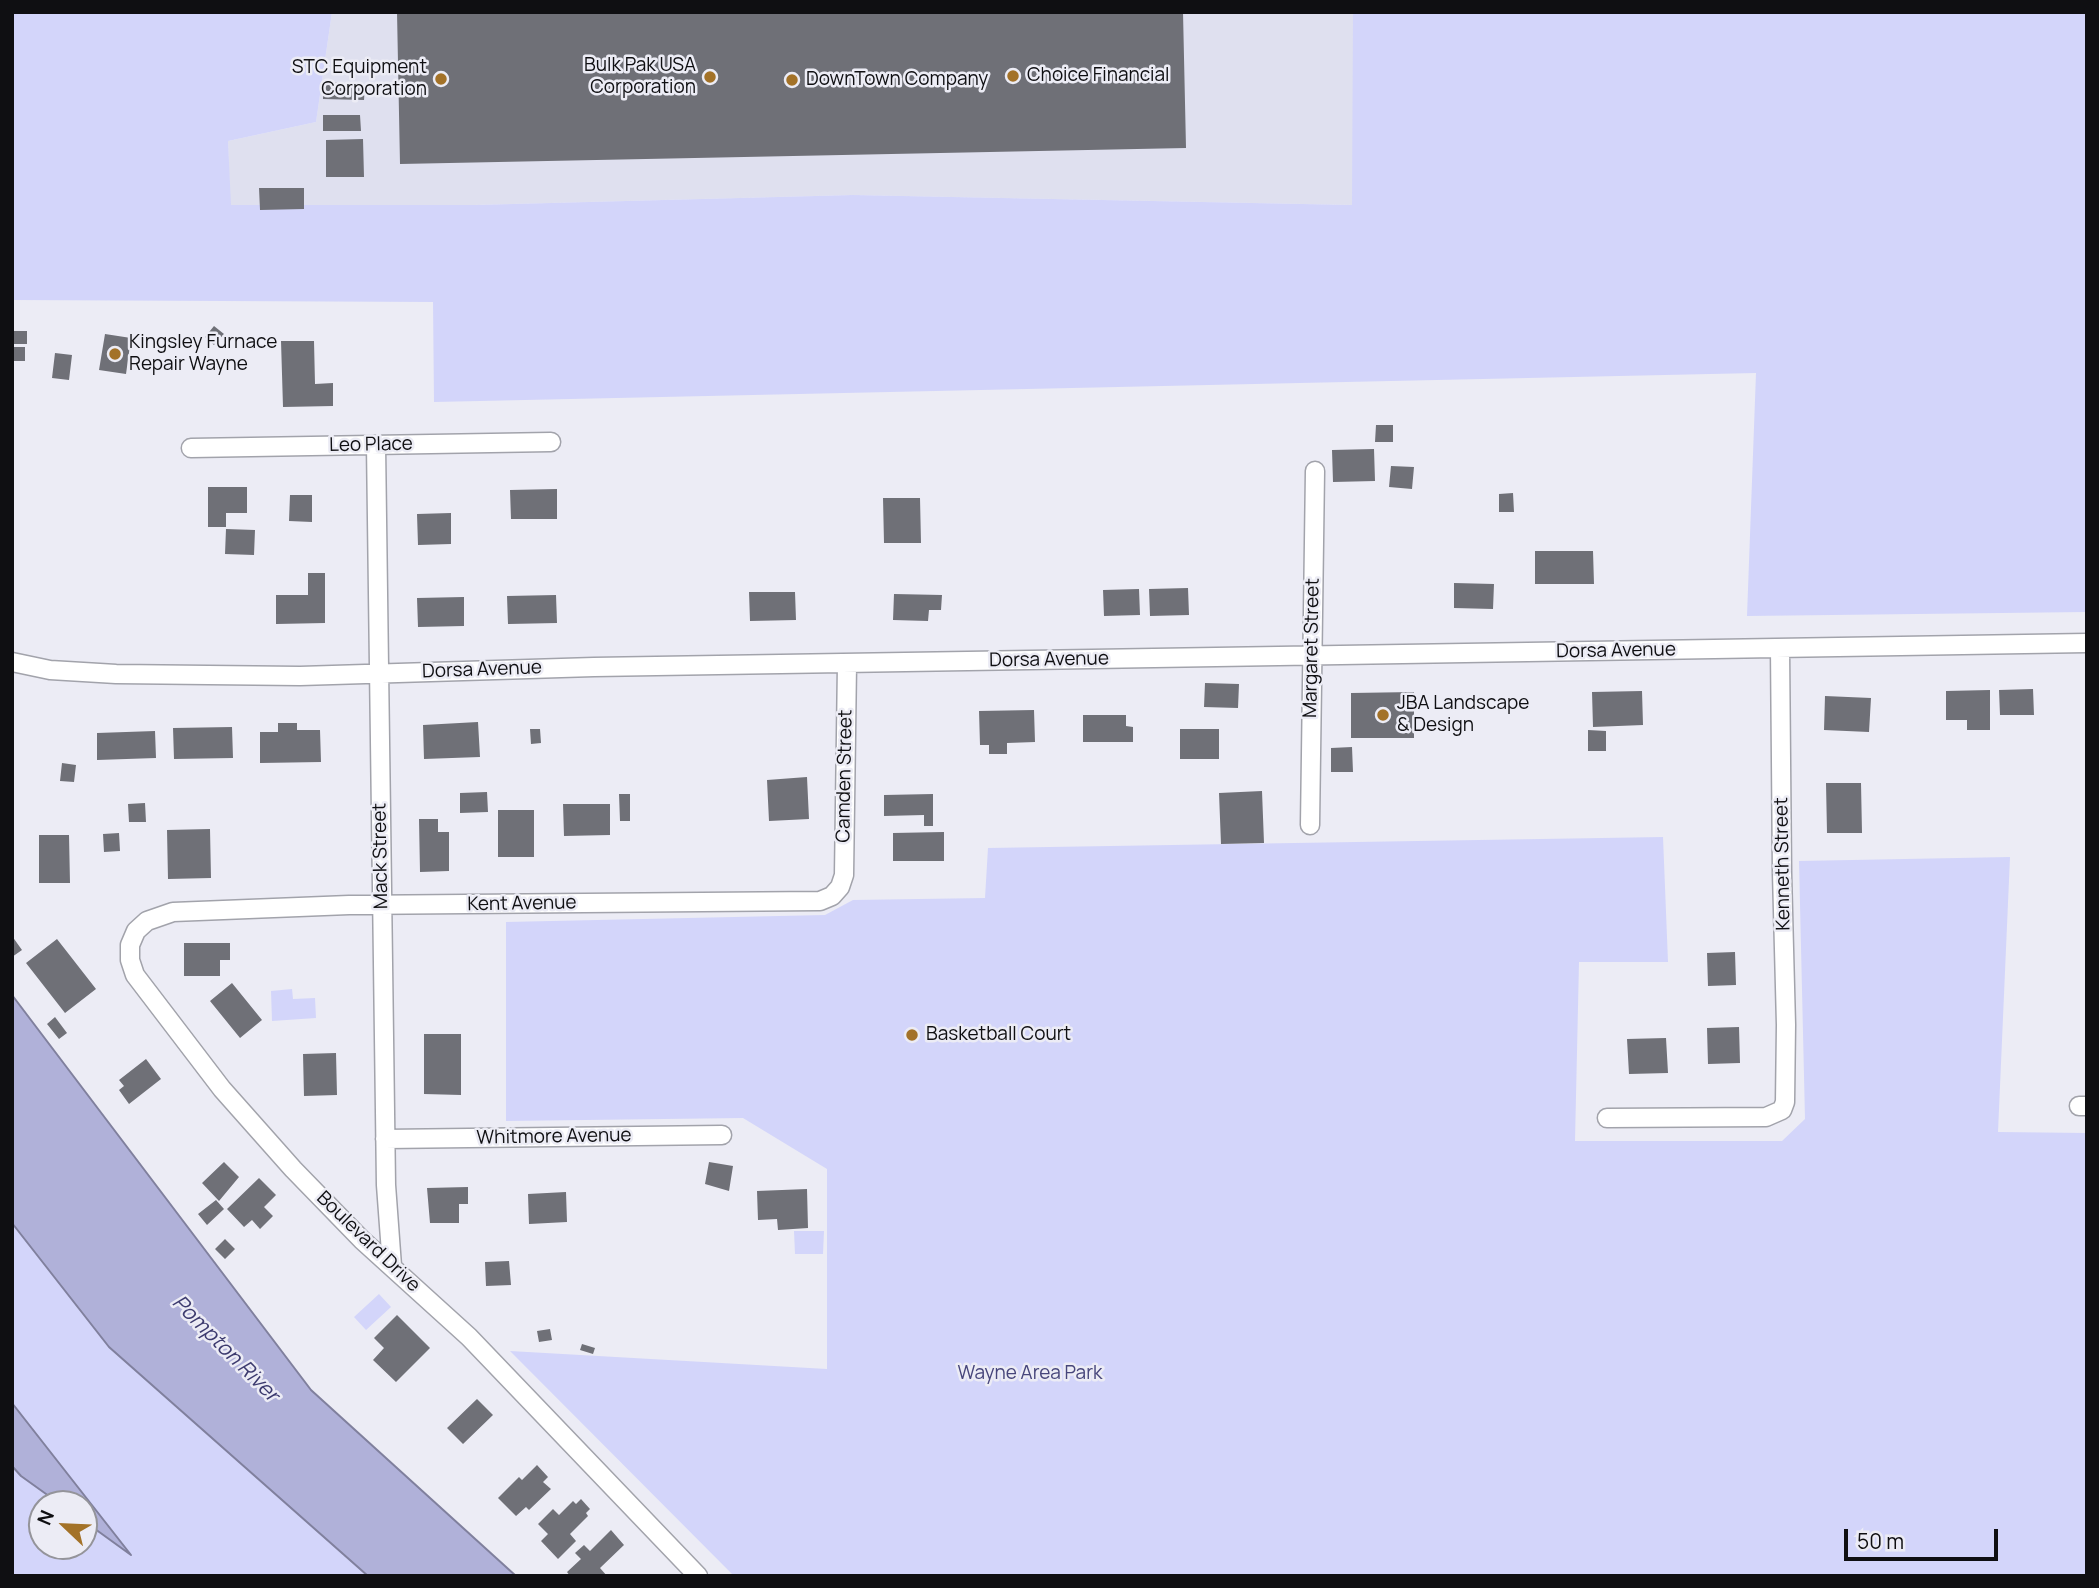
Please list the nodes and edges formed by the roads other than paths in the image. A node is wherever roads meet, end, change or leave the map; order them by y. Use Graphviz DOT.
graph roads {
  1 [pos="551,443"];
  2 [pos="376,445"];
  3 [pos="191,448"];
  4 [pos="1315,471"];
  5 [pos="2087,643"];
  6 [pos="1780,648"];
  7 [pos="1311,655"];
  8 [pos="12,662"];
  9 [pos="847,664"];
  10 [pos="378,675"];
  11 [pos="1310,825"];
  12 [pos="840,887"];
  13 [pos="382,905"];
  14 [pos="198,911"];
  15 [pos="1607,1118"];
  16 [pos="722,1135"];
  17 [pos="386,1139"];
  18 [pos="392,1266"];
  19 [pos="698,1576"];
  1 -- 2 [label="street, Leo Place"];
  2 -- 3 [label="street, Leo Place"];
  2 -- 10 [label="street, Mack Street"];
  4 -- 7 [label="street, Margaret Street"];
  5 -- 6 [label="street, Dorsa Avenue"];
  6 -- 7 [label="street, Dorsa Avenue"];
  6 -- 15 [label="street, Kenneth Street"];
  7 -- 9 [label="street, Dorsa Avenue"];
  7 -- 11 [label="street, Margaret Street"];
  8 -- 10 [label="street, Dorsa Avenue"];
  9 -- 10 [label="street, Dorsa Avenue"];
  9 -- 12 [label="street, Camden Street"];
  10 -- 13 [label="street, Mack Street"];
  12 -- 13 [label="street, Kent Avenue"];
  13 -- 14 [label="street, Kent Avenue"];
  13 -- 17 [label="street, Mack Street"];
  14 -- 18 [label="street, Boulevard Drive"];
  16 -- 17 [label="street, Whitmore Avenue"];
  17 -- 18 [label="street, Mack Street"];
  18 -- 19 [label="street, Boulevard Drive"];
}
